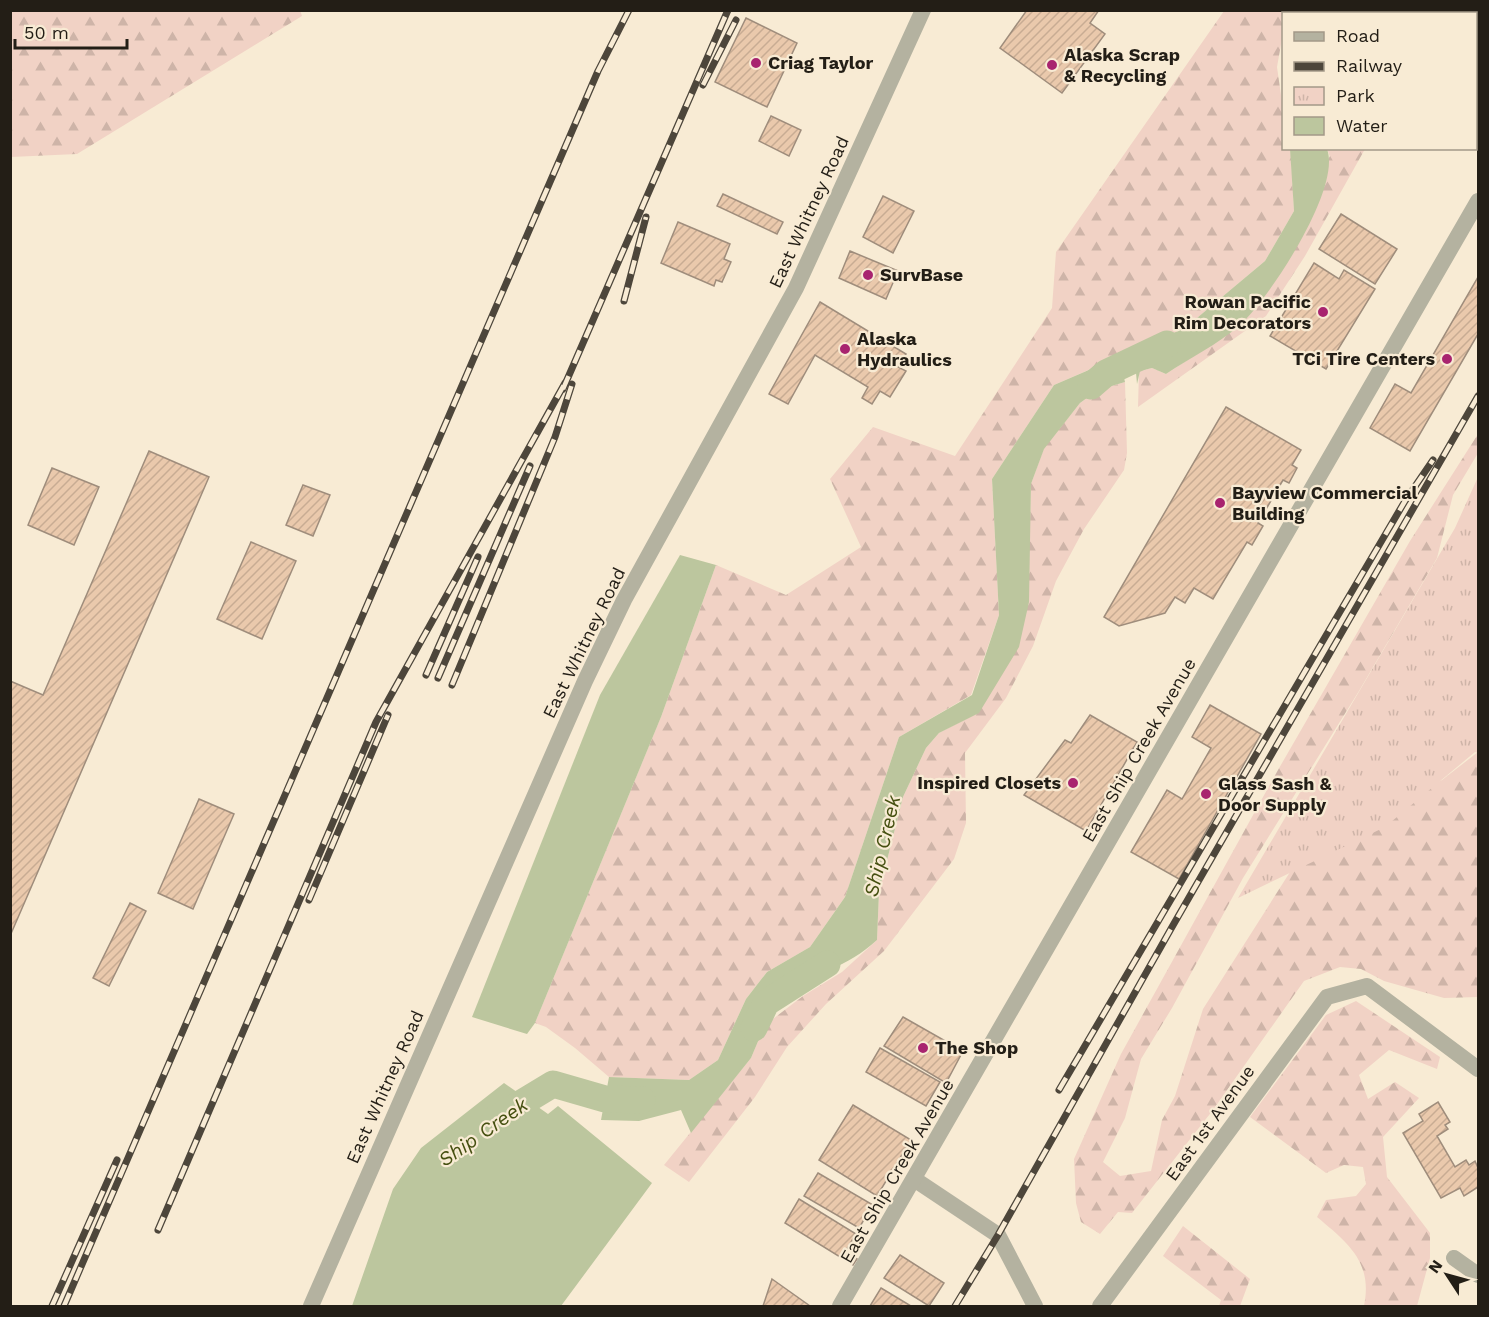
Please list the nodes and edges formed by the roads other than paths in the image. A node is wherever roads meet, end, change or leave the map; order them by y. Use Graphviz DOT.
graph roads {
  1 [pos="923,10"];
  2 [pos="1475,207"];
  3 [pos="1479,1069"];
  4 [pos="914,1179"];
  5 [pos="1454,1258"];
  6 [pos="1479,1275"];
  7 [pos="310,1306"];
  8 [pos="840,1306"];
  9 [pos="1035,1306"];
  10 [pos="1100,1306"];
  1 -- 7 [label="street, East Whitney Road"];
  2 -- 4 [label="street, East Ship Creek Avenue"];
  3 -- 10 [label="street, East 1st Avenue"];
  4 -- 8 [label="street, East Ship Creek Avenue"];
  4 -- 9 [label="street"];
  5 -- 6 [label="street"];
}
